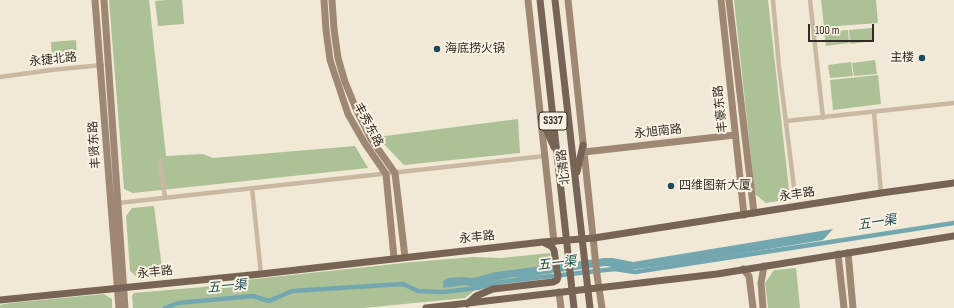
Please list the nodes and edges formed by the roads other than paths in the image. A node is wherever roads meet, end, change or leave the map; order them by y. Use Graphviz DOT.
graph roads {
  1 [pos="95,0"];
  2 [pos="104,0"];
  3 [pos="324,0"];
  4 [pos="332,0"];
  5 [pos="528,0"];
  6 [pos="540,0"];
  7 [pos="555,0"];
  8 [pos="568,0"];
  9 [pos="721,0"];
  10 [pos="729,0"];
  11 [pos="773,0"];
  12 [pos="810,0"];
  13 [pos="108,64"];
  14 [pos="100,65"];
  15 [pos="0,76"];
  16 [pos="954,103"];
  17 [pos="874,112"];
  18 [pos="541,118"];
  19 [pos="823,118"];
  20 [pos="786,122"];
  21 [pos="735,135"];
  22 [pos="584,149"];
  23 [pos="557,155"];
  24 [pos="545,156"];
  25 [pos="160,160"];
  26 [pos="395,173"];
  27 [pos="386,174"];
  28 [pos="576,178"];
  29 [pos="954,183"];
  30 [pos="252,188"];
  31 [pos="796,190"];
  32 [pos="881,193"];
  33 [pos="165,198"];
  34 [pos="118,203"];
  35 [pos="754,213"];
  36 [pos="744,215"];
  37 [pos="954,236"];
  38 [pos="594,238"];
  39 [pos="583,239"];
  40 [pos="566,241"];
  41 [pos="543,242"];
  42 [pos="554,242"];
  43 [pos="848,253"];
  44 [pos="838,254"];
  45 [pos="405,257"];
  46 [pos="394,258"];
  47 [pos="764,266"];
  48 [pos="743,269"];
  49 [pos="261,274"];
  50 [pos="121,288"];
  51 [pos="599,288"];
  52 [pos="588,289"];
  53 [pos="572,290"];
  54 [pos="559,292"];
  55 [pos="0,300"];
  56 [pos="467,304"];
  57 [pos="122,307"];
  58 [pos="426,308"];
  59 [pos="561,308"];
  60 [pos="574,308"];
  61 [pos="590,308"];
  62 [pos="602,308"];
  63 [pos="753,308"];
  64 [pos="763,308"];
  65 [pos="844,308"];
  66 [pos="853,308"];
  1 -- 14 [label="street, 丰贤东路"];
  2 -- 13 [label="street, 丰贤东路"];
  3 -- 27 [label="street, 丰秀东路"];
  4 -- 26 [label="street, 丰秀东路"];
  5 -- 18 [label="street, 北清路"];
  6 -- 23 [label="main road, 北清路 / S337"];
  7 -- 28 [label="main road, 北清路 / S337"];
  8 -- 22 [label="street, 北清路"];
  9 -- 21 [label="street, 丰豪东路"];
  10 -- 35 [label="street, 丰豪东路"];
  11 -- 20 [label="street"];
  12 -- 19 [label="street"];
  13 -- 14 [label="street, 永捷北路"];
  13 -- 34 [label="street, 丰贤东路"];
  14 -- 15 [label="street, 永捷北路"];
  14 -- 50 [label="street, 丰贤东路"];
  16 -- 17 [label="street"];
  17 -- 19 [label="street"];
  17 -- 32 [label="street"];
  18 -- 23 [label="main road"];
  18 -- 24 [label="street, 北清路"];
  19 -- 20 [label="street"];
  20 -- 31 [label="street"];
  21 -- 22 [label="street, 永旭南路"];
  21 -- 36 [label="street, 丰豪东路"];
  22 -- 28 [label="main road"];
  22 -- 38 [label="street, 北清路"];
  23 -- 40 [label="main road, 北清路 / S337"];
  24 -- 26 [label="street"];
  24 -- 42 [label="street, 北清路"];
  25 -- 33 [label="street"];
  26 -- 27 [label="street"];
  26 -- 45 [label="street, 丰秀东路"];
  27 -- 30 [label="street"];
  27 -- 46 [label="street, 丰秀东路"];
  28 -- 39 [label="main road, 北清路 / S337"];
  29 -- 32 [label="main road, 永丰路"];
  30 -- 33 [label="street"];
  30 -- 49 [label="street"];
  32 -- 35 [label="main road, 永丰路"];
  33 -- 34 [label="street"];
  34 -- 50 [label="street, 丰贤东路"];
  35 -- 36 [label="main road, 永丰路"];
  36 -- 38 [label="main road, 永丰路"];
  37 -- 43 [label="main road"];
  38 -- 39 [label="main road, 永丰路"];
  38 -- 51 [label="street, 北清路"];
  39 -- 40 [label="main road, 永丰路"];
  39 -- 52 [label="main road, 北清路"];
  40 -- 42 [label="main road, 永丰路"];
  40 -- 53 [label="main road, 北清路 / S337"];
  41 -- 42 [label="main road, 永丰路"];
  41 -- 45 [label="main road, 永丰路"];
  41 -- 56 [label="main road"];
  43 -- 44 [label="main road"];
  43 -- 66 [label="street"];
  44 -- 47 [label="main road"];
  44 -- 65 [label="street"];
  45 -- 46 [label="main road, 永丰路"];
  46 -- 49 [label="main road, 永丰路"];
  47 -- 48 [label="main road"];
  47 -- 64 [label="street"];
  48 -- 51 [label="main road"];
  48 -- 63 [label="street"];
  49 -- 50 [label="main road, 永丰路"];
  50 -- 55 [label="main road, 永丰路"];
  50 -- 57 [label="street"];
  51 -- 52 [label="main road"];
  51 -- 62 [label="street"];
  52 -- 53 [label="main road"];
  52 -- 61 [label="main road, 北清路"];
  53 -- 54 [label="main road"];
  53 -- 60 [label="main road, 北清路 / S337"];
  54 -- 56 [label="main road"];
  54 -- 59 [label="street"];
  56 -- 58 [label="main road"];
}
